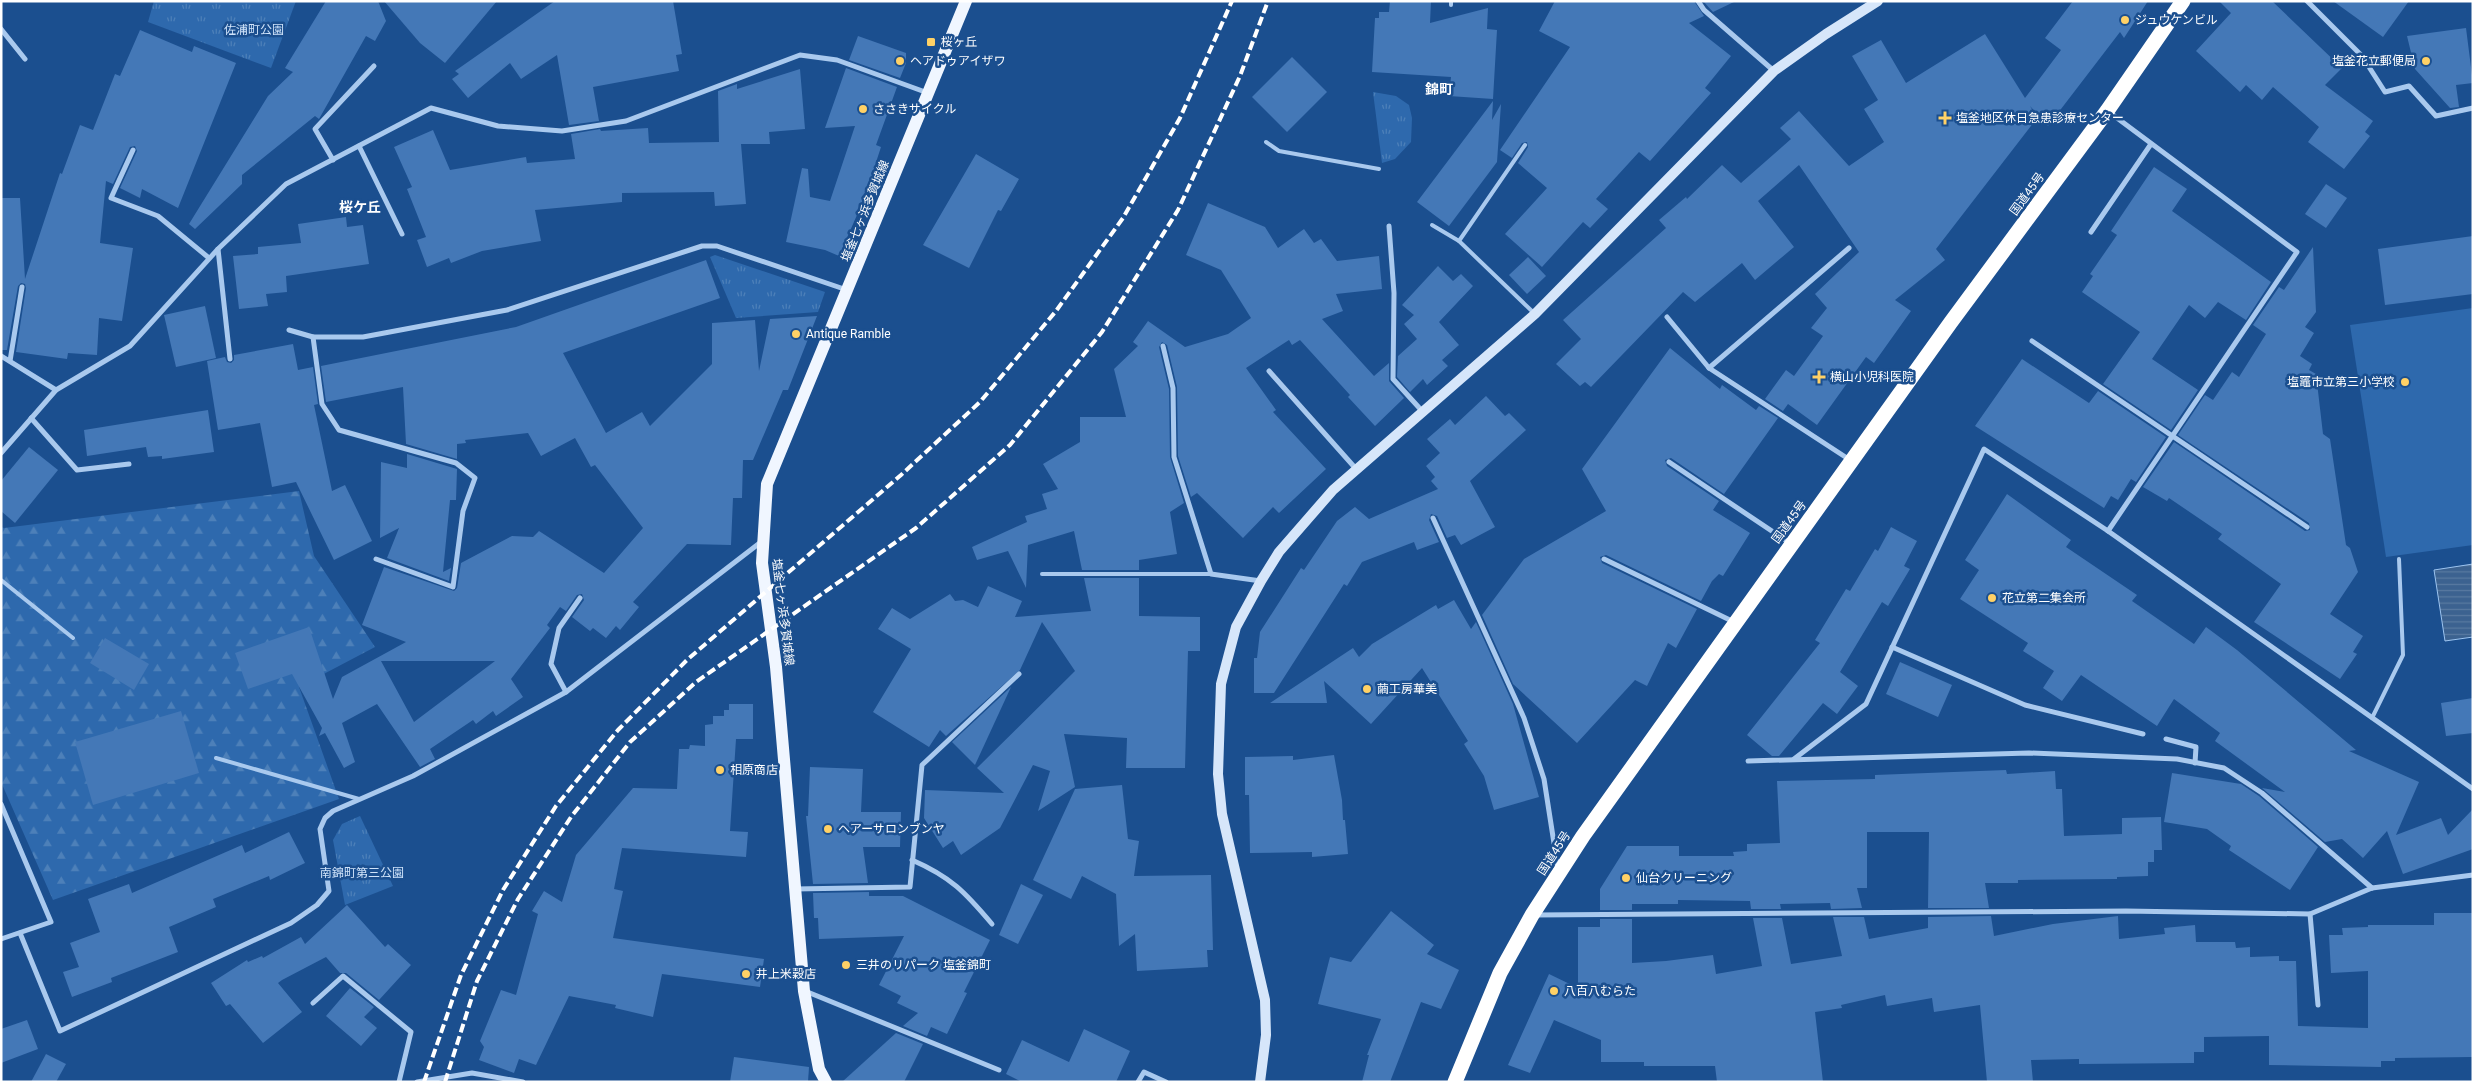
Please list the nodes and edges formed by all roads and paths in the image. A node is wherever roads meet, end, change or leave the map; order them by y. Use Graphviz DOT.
graph roads {
  1 [pos="966,1"];
  2 [pos="1698,1"];
  3 [pos="1878,1"];
  4 [pos="2183,1"];
  5 [pos="2307,1"];
  6 [pos="1,28"];
  7 [pos="25,59"];
  8 [pos="374,66"];
  9 [pos="1774,71"];
  10 [pos="928,93"];
  11 [pos="2473,108"];
  12 [pos="2107,110"];
  13 [pos="1266,142"];
  14 [pos="2151,144"];
  15 [pos="1525,145"];
  16 [pos="359,146"];
  17 [pos="132,150"];
  18 [pos="333,160"];
  19 [pos="1379,169"];
  20 [pos="1432,225"];
  21 [pos="1390,226"];
  22 [pos="2091,232"];
  23 [pos="402,234"];
  24 [pos="1458,241"];
  25 [pos="1849,248"];
  26 [pos="218,249"];
  27 [pos="209,258"];
  28 [pos="22,288"];
  29 [pos="847,290"];
  30 [pos="1535,314"];
  31 [pos="1667,317"];
  32 [pos="289,330"];
  33 [pos="314,337"];
  34 [pos="2032,341"];
  35 [pos="1163,346"];
  36 [pos="1,356"];
  37 [pos="230,359"];
  38 [pos="10,361"];
  39 [pos="1709,368"];
  40 [pos="1270,371"];
  41 [pos="56,390"];
  42 [pos="1423,412"];
  43 [pos="31,418"];
  44 [pos="2172,437"];
  45 [pos="1,452"];
  46 [pos="1851,461"];
  47 [pos="1669,462"];
  48 [pos="129,464"];
  49 [pos="1357,470"];
  50 [pos="1433,518"];
  51 [pos="2307,527"];
  52 [pos="2108,531"];
  53 [pos="762,542"];
  54 [pos="1791,545"];
  55 [pos="376,560"];
  56 [pos="1604,560"];
  57 [pos="2399,560"];
  58 [pos="1042,574"];
  59 [pos="1211,574"];
  60 [pos="1,580"];
  61 [pos="1261,581"];
  62 [pos="580,598"];
  63 [pos="1736,622"];
  64 [pos="73,638"];
  65 [pos="1892,647"];
  66 [pos="1019,674"];
  67 [pos="566,692"];
  68 [pos="2372,718"];
  69 [pos="2143,734"];
  70 [pos="2166,739"];
  71 [pos="216,758"];
  72 [pos="1794,759"];
  73 [pos="1748,760"];
  74 [pos="2195,762"];
  75 [pos="2473,789"];
  76 [pos="358,799"];
  77 [pos="1,804"];
  78 [pos="912,860"];
  79 [pos="1558,873"];
  80 [pos="2473,875"];
  81 [pos="2372,888"];
  82 [pos="795,889"];
  83 [pos="2310,914"];
  84 [pos="1532,915"];
  85 [pos="992,924"];
  86 [pos="20,932"];
  87 [pos="1,939"];
  88 [pos="804,991"];
  89 [pos="314,1003"];
  90 [pos="2318,1005"];
  91 [pos="999,1070"];
  92 [pos="399,1082"];
  93 [pos="417,1082"];
  94 [pos="523,1082"];
  95 [pos="826,1082"];
  96 [pos="1138,1082"];
  97 [pos="1166,1082"];
  98 [pos="1260,1082"];
  99 [pos="1455,1082"];
  1 -- 10 [label="main road, 塩釜七ヶ浜多賀城線"];
  2 -- 9 [label="street"];
  3 -- 9 [label="street"];
  4 -- 12 [label="highway, 国道45号"];
  5 -- 11 [label="street"];
  6 -- 7 [label="street"];
  8 -- 18 [label="street"];
  9 -- 30 [label="street"];
  10 -- 16 [label="street"];
  10 -- 29 [label="main road, 塩釜七ヶ浜多賀城線"];
  12 -- 14 [label="street"];
  12 -- 46 [label="highway, 国道45号"];
  13 -- 19 [label="lane"];
  14 -- 22 [label="street"];
  14 -- 44 [label="street"];
  15 -- 24 [label="lane"];
  16 -- 18 [label="street"];
  16 -- 23 [label="street"];
  17 -- 27 [label="street"];
  18 -- 26 [label="street"];
  20 -- 24 [label="lane"];
  21 -- 42 [label="street"];
  24 -- 30 [label="lane"];
  25 -- 39 [label="street"];
  26 -- 27 [label="street"];
  26 -- 37 [label="street"];
  27 -- 41 [label="street"];
  28 -- 38 [label="street"];
  29 -- 33 [label="street"];
  29 -- 53 [label="main road, 塩釜七ヶ浜多賀城線"];
  30 -- 42 [label="street"];
  31 -- 39 [label="street"];
  32 -- 33 [label="street"];
  33 -- 55 [label="street"];
  34 -- 44 [label="street"];
  35 -- 59 [label="street"];
  36 -- 38 [label="street"];
  38 -- 41 [label="street"];
  39 -- 46 [label="street"];
  40 -- 49 [label="street"];
  41 -- 43 [label="street"];
  42 -- 49 [label="street"];
  43 -- 45 [label="street"];
  43 -- 48 [label="street"];
  44 -- 51 [label="street"];
  44 -- 52 [label="street"];
  46 -- 54 [label="highway, 国道45号"];
  47 -- 54 [label="street"];
  49 -- 61 [label="street"];
  50 -- 79 [label="street"];
  52 -- 65 [label="street"];
  52 -- 68 [label="street"];
  53 -- 67 [label="street"];
  53 -- 82 [label="main road, 塩釜七ヶ浜多賀城線"];
  54 -- 63 [label="highway, 国道45号"];
  56 -- 63 [label="street"];
  57 -- 68 [label="lane"];
  58 -- 59 [label="lane"];
  59 -- 61 [label="street"];
  60 -- 64 [label="lane"];
  61 -- 98 [label="street"];
  62 -- 67 [label="street"];
  63 -- 79 [label="highway, 国道45号"];
  65 -- 69 [label="street"];
  65 -- 72 [label="street"];
  66 -- 78 [label="street"];
  67 -- 76 [label="street"];
  68 -- 75 [label="street"];
  70 -- 74 [label="street"];
  71 -- 76 [label="lane"];
  72 -- 73 [label="street"];
  72 -- 74 [label="street"];
  74 -- 81 [label="street"];
  76 -- 86 [label="street"];
  77 -- 86 [label="street"];
  78 -- 82 [label="street"];
  78 -- 85 [label="street"];
  79 -- 84 [label="highway, 国道45号"];
  80 -- 81 [label="street"];
  81 -- 83 [label="street"];
  82 -- 88 [label="main road, 塩釜七ヶ浜多賀城線"];
  83 -- 84 [label="street"];
  83 -- 90 [label="street"];
  84 -- 99 [label="highway, 国道45号"];
  86 -- 87 [label="street"];
  88 -- 91 [label="street"];
  88 -- 95 [label="main road, 塩釜七ヶ浜多賀城線"];
  89 -- 92 [label="street"];
  93 -- 94 [label="street"];
  96 -- 97 [label="street"];
}
